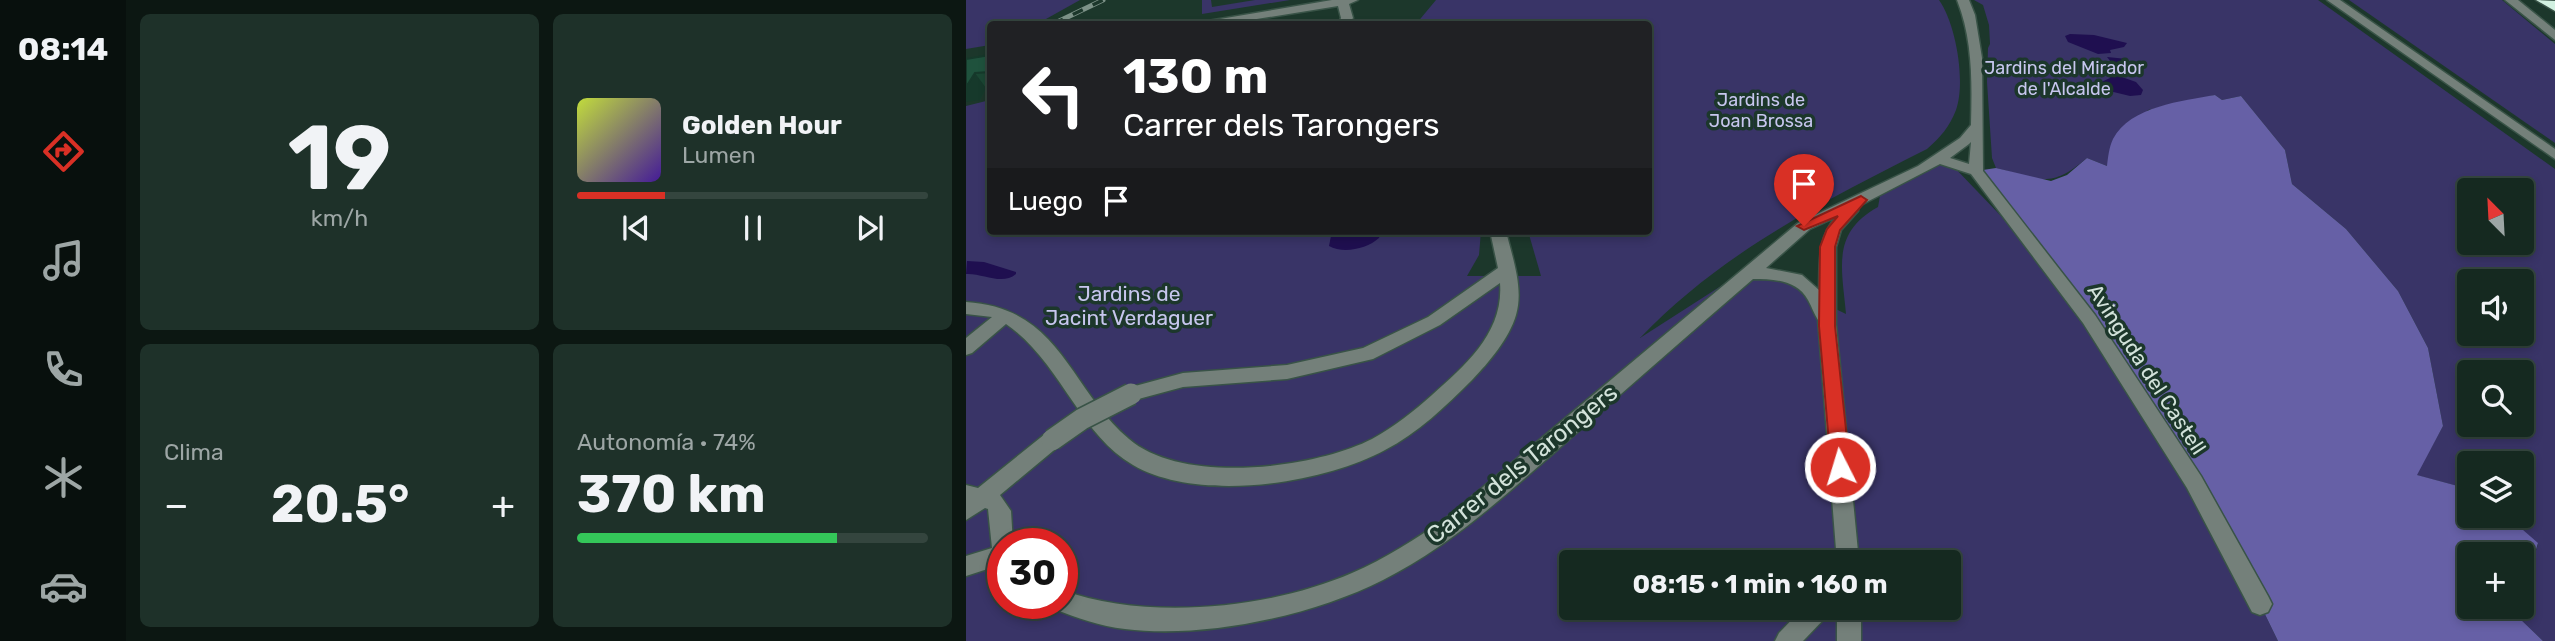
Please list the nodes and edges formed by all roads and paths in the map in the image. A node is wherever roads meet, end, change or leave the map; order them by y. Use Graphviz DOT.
graph roads {
  1 [pos="1963,0"];
  2 [pos="2333,0"];
  3 [pos="2511,0"];
  4 [pos="2543,0"];
  5 [pos="2550,0"];
  6 [pos="1347,1"];
  7 [pos="2555,5"];
  8 [pos="1278,19"];
  9 [pos="1250,21"];
  10 [pos="1346,21"];
  11 [pos="2555,36"];
  12 [pos="1977,127"];
  13 [pos="2555,155"];
  14 [pos="1938,159"];
  15 [pos="1976,170"];
  16 [pos="1861,200"];
  17 [pos="1499,235"];
  18 [pos="1505,271"];
  19 [pos="1748,273"];
  20 [pos="966,309"];
  21 [pos="1006,315"];
  22 [pos="1827,326"];
  23 [pos="966,348"];
  24 [pos="970,502"];
  25 [pos="1001,528"];
  26 [pos="1847,550"];
  27 [pos="987,559"];
  28 [pos="966,566"];
  29 [pos="2260,604"];
  30 [pos="1078,609"];
  31 [pos="1807,620"];
  32 [pos="1849,620"];
  33 [pos="1787,641"];
  34 [pos="1849,641"];
  1 -- 12 [label="street"];
  2 -- 13 [label="street"];
  3 -- 11 [label="street"];
  4 -- 7 [label="highway"];
  5 -- 7 [label="highway"];
  6 -- 8 [label="street"];
  6 -- 10 [label="street"];
  8 -- 9 [label="street"];
  12 -- 14 [label="street, Carrer dels Tarongers"];
  12 -- 15 [label="street"];
  14 -- 15 [label="street"];
  14 -- 16 [label="street, Carrer dels Tarongers"];
  15 -- 29 [label="street, Avinguda del Castell"];
  16 -- 19 [label="street, Carrer dels Tarongers"];
  16 -- 22 [label="street, Carrer dels Tarongers"];
  17 -- 18 [label="street"];
  18 -- 21 [label="street"];
  18 -- 24 [label="street, bridge"];
  19 -- 22 [label="street, Carrer dels Tarongers"];
  19 -- 30 [label="street, Carrer dels Tarongers"];
  20 -- 21 [label="street"];
  21 -- 23 [label="street"];
  22 -- 26 [label="street, Carrer dels Tarongers"];
  24 -- 25 [label="street"];
  27 -- 28 [label="street"];
  31 -- 33 [label="street"];
  32 -- 34 [label="street"];
}
